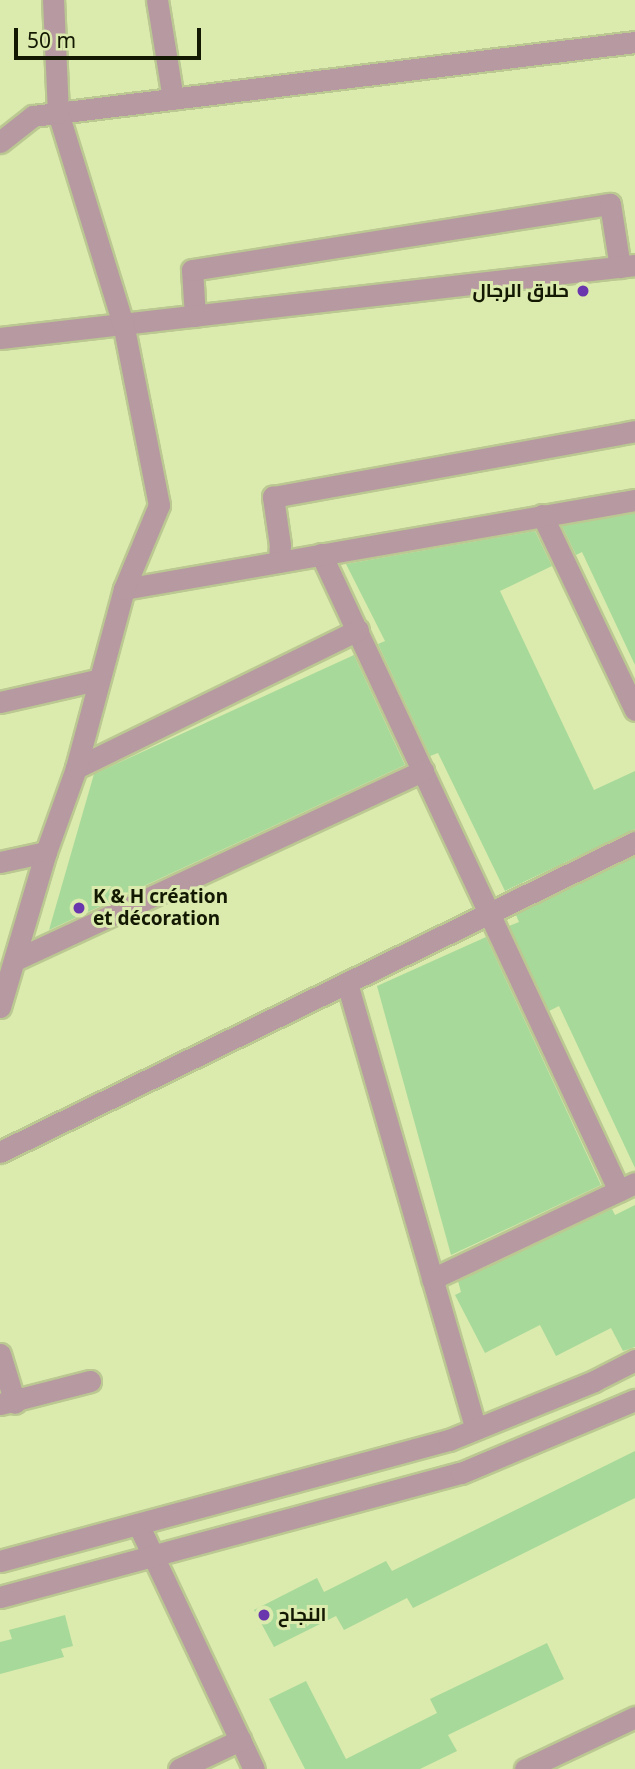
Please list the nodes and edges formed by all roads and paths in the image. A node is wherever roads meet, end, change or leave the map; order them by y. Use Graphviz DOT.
graph roads {
  1 [pos="53,0"];
  2 [pos="157,0"];
  3 [pos="635,42"];
  4 [pos="173,99"];
  5 [pos="58,113"];
  6 [pos="0,142"];
  7 [pos="628,266"];
  8 [pos="194,316"];
  9 [pos="123,324"];
  10 [pos="0,338"];
  11 [pos="635,431"];
  12 [pos="635,500"];
  13 [pos="542,515"];
  14 [pos="321,554"];
  15 [pos="279,562"];
  16 [pos="124,590"];
  17 [pos="358,630"];
  18 [pos="97,680"];
  19 [pos="0,702"];
  20 [pos="635,710"];
  21 [pos="76,768"];
  22 [pos="423,771"];
  23 [pos="635,842"];
  24 [pos="46,852"];
  25 [pos="0,862"];
  26 [pos="490,913"];
  27 [pos="15,960"];
  28 [pos="347,984"];
  29 [pos="0,1007"];
  30 [pos="0,1152"];
  31 [pos="627,1187"];
  32 [pos="432,1279"];
  33 [pos="0,1354"];
  34 [pos="635,1360"];
  35 [pos="89,1381"];
  36 [pos="635,1400"];
  37 [pos="7,1404"];
  38 [pos="476,1429"];
  39 [pos="138,1524"];
  40 [pos="153,1557"];
  41 [pos="0,1561"];
  42 [pos="0,1597"];
  43 [pos="635,1717"];
  44 [pos="240,1740"];
  45 [pos="179,1769"];
  46 [pos="254,1769"];
  47 [pos="525,1769"];
  1 -- 5 [label="street"];
  2 -- 4 [label="street"];
  3 -- 4 [label="street"];
  4 -- 5 [label="street"];
  5 -- 6 [label="street"];
  5 -- 9 [label="street"];
  7 -- 8 [label="street"];
  7 -- 8 [label="street"];
  8 -- 9 [label="street"];
  9 -- 10 [label="street"];
  9 -- 16 [label="street"];
  11 -- 15 [label="street"];
  12 -- 13 [label="street"];
  13 -- 14 [label="street"];
  13 -- 20 [label="street"];
  14 -- 15 [label="street"];
  14 -- 17 [label="street"];
  15 -- 16 [label="street"];
  16 -- 18 [label="street"];
  17 -- 21 [label="street"];
  17 -- 22 [label="street"];
  18 -- 19 [label="street"];
  18 -- 21 [label="street"];
  21 -- 24 [label="street"];
  22 -- 26 [label="street"];
  22 -- 27 [label="street"];
  23 -- 26 [label="street"];
  24 -- 25 [label="street"];
  24 -- 27 [label="street"];
  26 -- 28 [label="street"];
  26 -- 31 [label="street"];
  27 -- 29 [label="street"];
  28 -- 30 [label="street"];
  28 -- 32 [label="street"];
  31 -- 32 [label="street"];
  32 -- 38 [label="street"];
  33 -- 37 [label="street"];
  34 -- 38 [label="street"];
  35 -- 37 [label="street"];
  36 -- 40 [label="street"];
  38 -- 39 [label="street"];
  39 -- 40 [label="street"];
  39 -- 41 [label="street"];
  40 -- 42 [label="street"];
  40 -- 44 [label="street"];
  43 -- 47 [label="street"];
  44 -- 45 [label="street"];
  44 -- 46 [label="street"];
}
